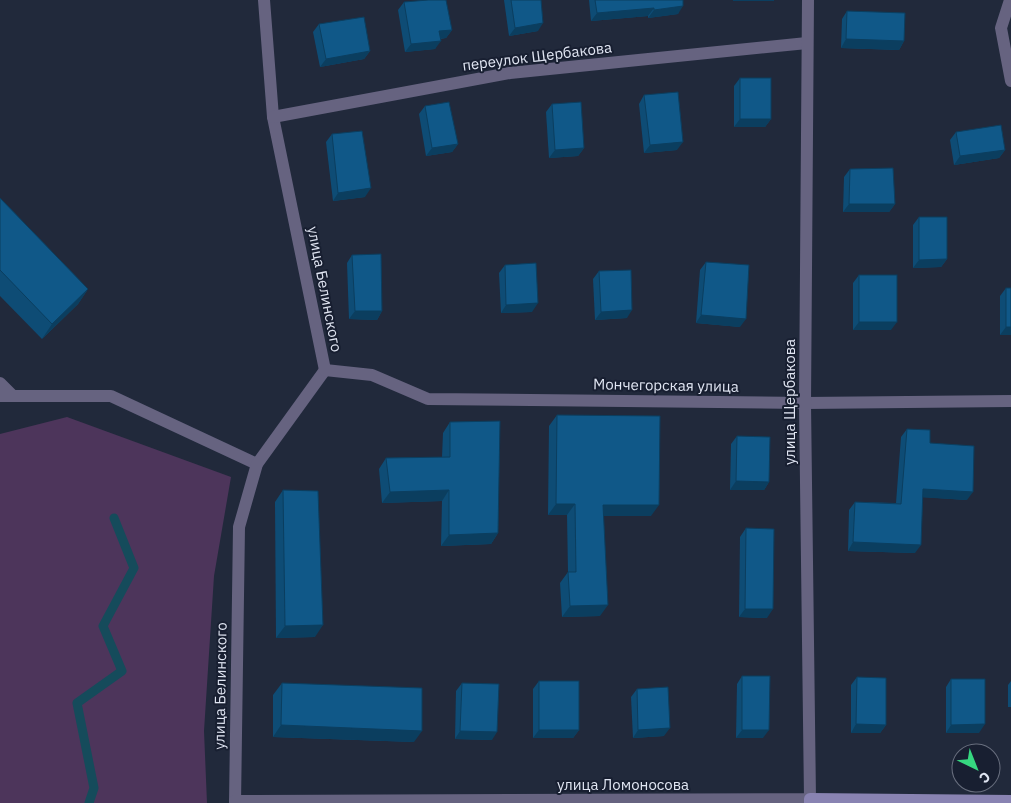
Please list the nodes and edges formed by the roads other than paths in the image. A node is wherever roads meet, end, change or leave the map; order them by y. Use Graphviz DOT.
graph roads {
  1 [pos="264,0"];
  2 [pos="808,0"];
  3 [pos="1010,0"];
  4 [pos="807,43"];
  5 [pos="1011,82"];
  6 [pos="273,117"];
  7 [pos="325,370"];
  8 [pos="0,383"];
  9 [pos="6,396"];
  10 [pos="1011,402"];
  11 [pos="805,403"];
  12 [pos="257,464"];
  13 [pos="810,801"];
  14 [pos="1011,801"];
  15 [pos="235,802"];
  1 -- 6 [label="street, улица Белинского"];
  2 -- 4 [label="street, улица Щербакова"];
  3 -- 5 [label="street"];
  4 -- 6 [label="street, переулок Щербакова"];
  4 -- 11 [label="street, улица Щербакова"];
  6 -- 7 [label="street, улица Белинского"];
  7 -- 11 [label="street, Мончегорская улица"];
  7 -- 12 [label="street, улица Белинского"];
  8 -- 9 [label="street"];
  9 -- 12 [label="street"];
  10 -- 11 [label="street, Мончегорская улица"];
  11 -- 13 [label="street, улица Щербакова"];
  12 -- 15 [label="street, улица Белинского"];
  13 -- 14 [label="street, улица Ломоносова"];
  13 -- 15 [label="street, улица Ломоносова"];
}
